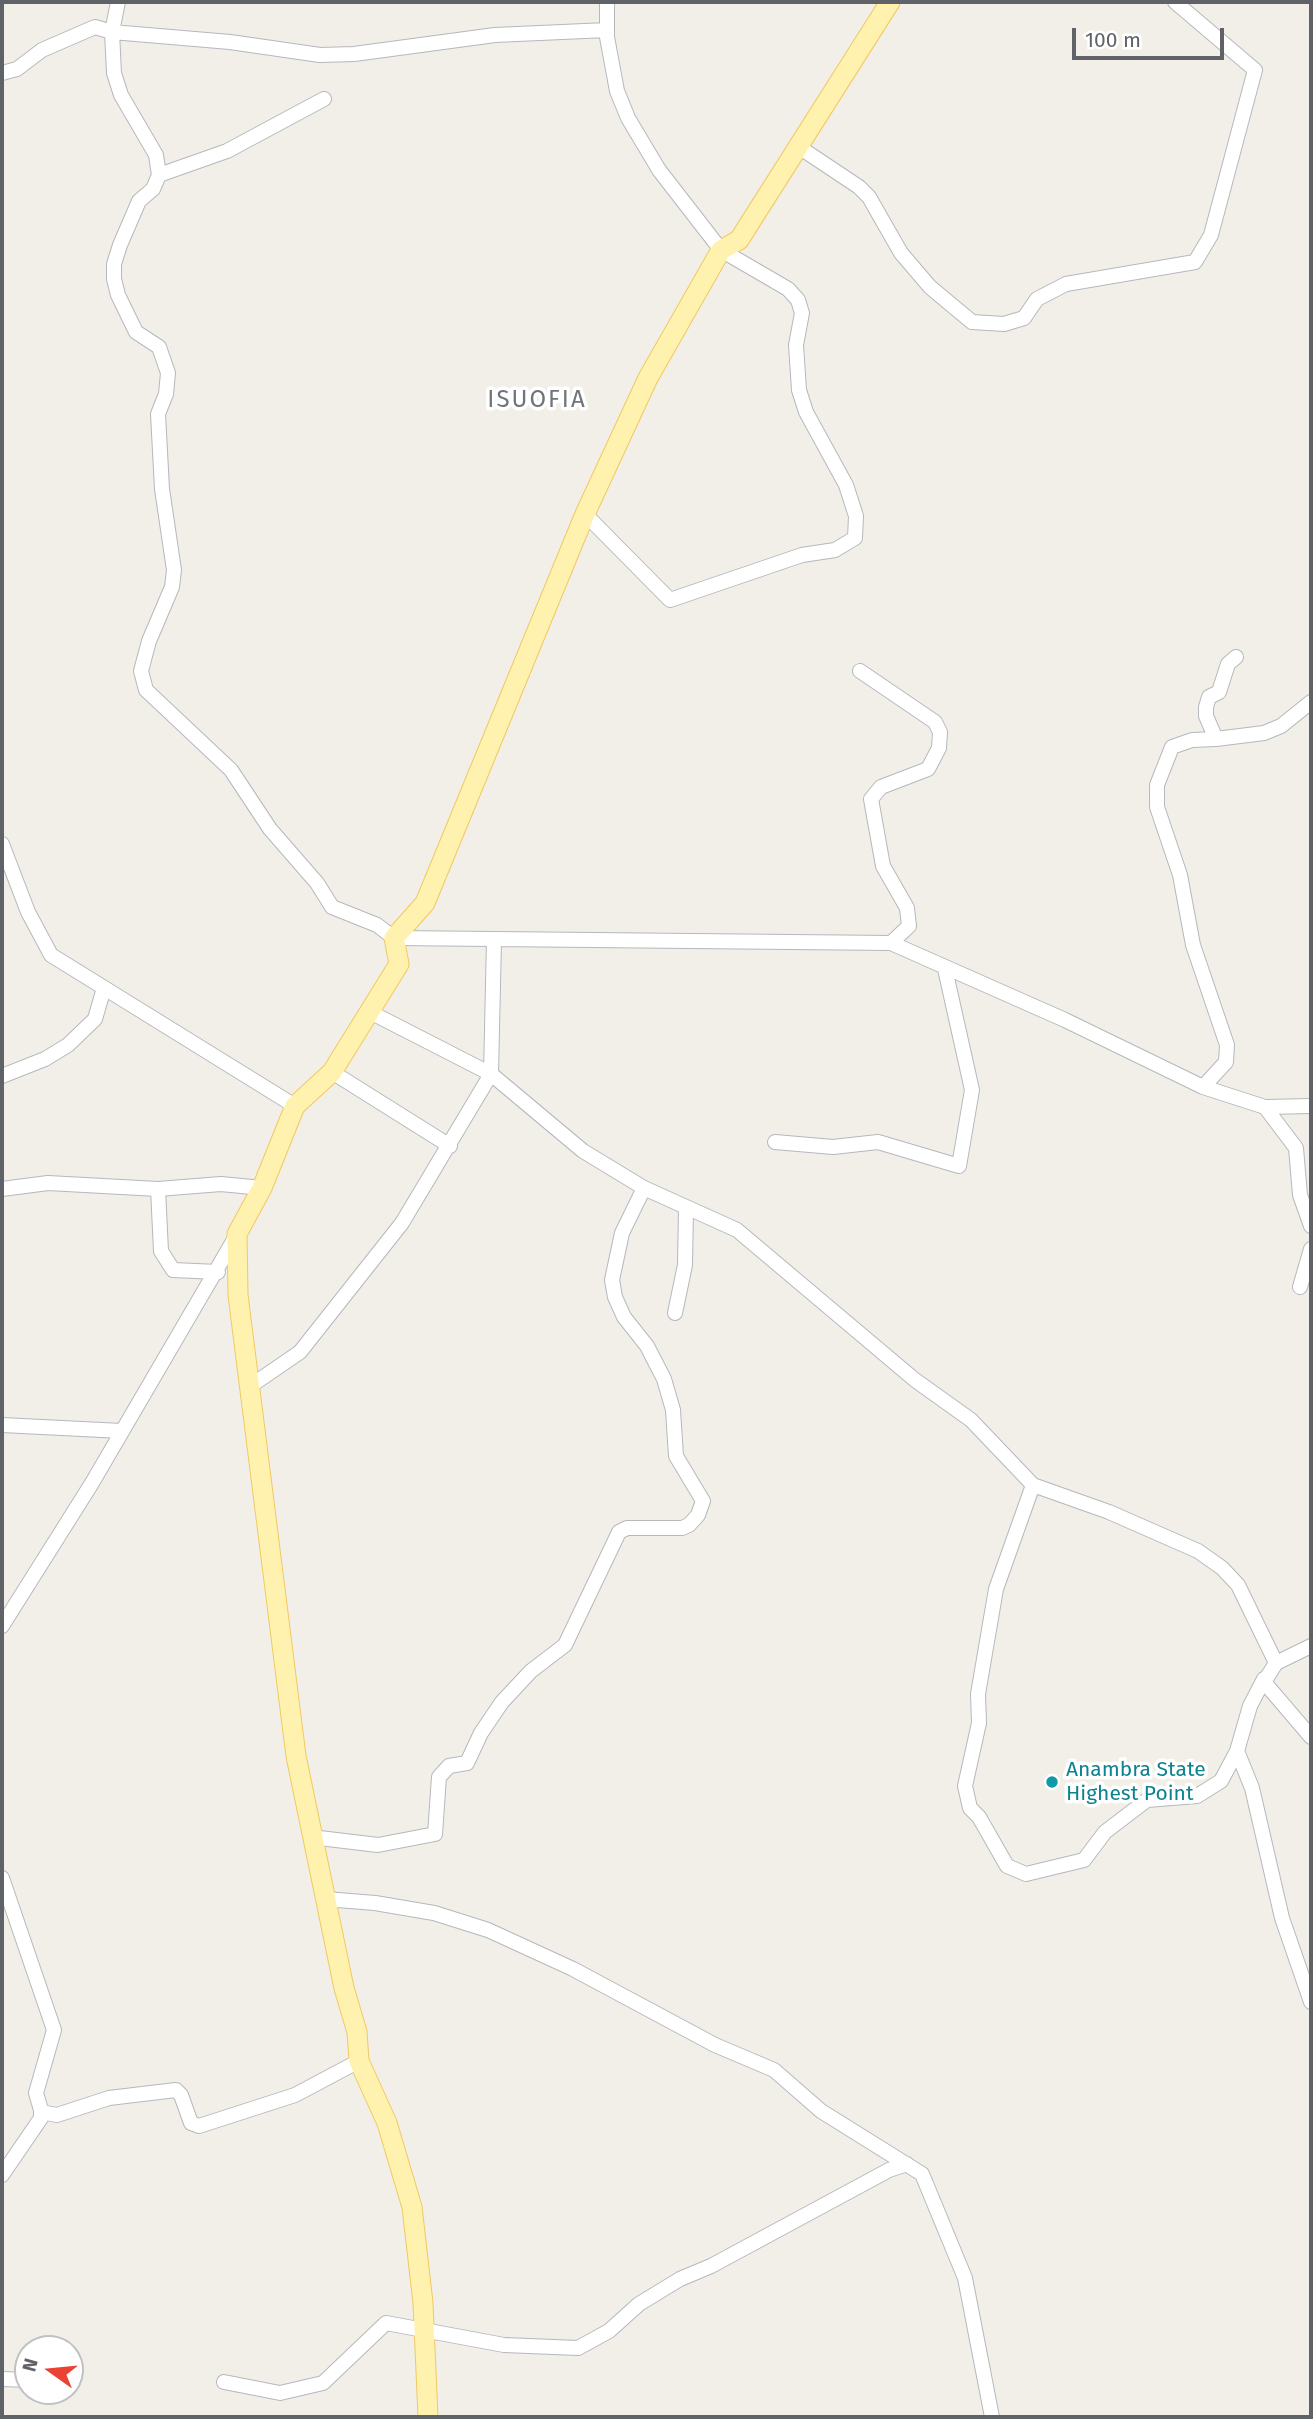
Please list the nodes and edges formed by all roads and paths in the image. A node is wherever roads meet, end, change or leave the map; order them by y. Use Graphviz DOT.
graph roads {
  1 [pos="118,2"];
  2 [pos="607,2"];
  3 [pos="891,2"];
  4 [pos="1175,2"];
  5 [pos="607,30"];
  6 [pos="112,32"];
  7 [pos="2,73"];
  8 [pos="324,99"];
  9 [pos="799,147"];
  10 [pos="159,175"];
  11 [pos="721,250"];
  12 [pos="586,514"];
  13 [pos="1236,657"];
  14 [pos="860,671"];
  15 [pos="1311,702"];
  16 [pos="1216,739"];
  17 [pos="2,844"];
  18 [pos="394,938"];
  19 [pos="494,940"];
  20 [pos="891,943"];
  21 [pos="945,969"];
  22 [pos="104,988"];
  23 [pos="370,1012"];
  24 [pos="332,1072"];
  25 [pos="491,1074"];
  26 [pos="2,1076"];
  27 [pos="1203,1087"];
  28 [pos="295,1106"];
  29 [pos="1311,1106"];
  30 [pos="1265,1107"];
  31 [pos="775,1142"];
  32 [pos="450,1146"];
  33 [pos="262,1188"];
  34 [pos="644,1188"];
  35 [pos="2,1189"];
  36 [pos="158,1189"];
  37 [pos="686,1209"];
  38 [pos="1311,1226"];
  39 [pos="237,1234"];
  40 [pos="1311,1249"];
  41 [pos="218,1272"];
  42 [pos="1300,1287"];
  43 [pos="675,1313"];
  44 [pos="249,1387"];
  45 [pos="2,1425"];
  46 [pos="121,1431"];
  47 [pos="1033,1485"];
  48 [pos="2,1626"];
  49 [pos="1311,1646"];
  50 [pos="1276,1663"];
  51 [pos="1264,1682"];
  52 [pos="1311,1737"];
  53 [pos="1237,1751"];
  54 [pos="311,1837"];
  55 [pos="2,1878"];
  56 [pos="325,1899"];
  57 [pos="1311,2002"];
  58 [pos="359,2061"];
  59 [pos="41,2110"];
  60 [pos="907,2164"];
  61 [pos="2,2175"];
  62 [pos="424,2331"];
  63 [pos="224,2382"];
  64 [pos="428,2417"];
  65 [pos="992,2417"];
  1 -- 6 [label="street"];
  2 -- 5 [label="street"];
  3 -- 9 [label="main road"];
  4 -- 9 [label="street"];
  5 -- 6 [label="street"];
  5 -- 11 [label="street"];
  6 -- 7 [label="street"];
  6 -- 10 [label="street"];
  8 -- 10 [label="street"];
  9 -- 11 [label="main road"];
  10 -- 18 [label="street"];
  11 -- 12 [label="main road"];
  11 -- 12 [label="street"];
  12 -- 18 [label="main road"];
  13 -- 16 [label="street"];
  14 -- 20 [label="street"];
  15 -- 16 [label="street"];
  16 -- 27 [label="street"];
  17 -- 22 [label="street"];
  18 -- 19 [label="street"];
  18 -- 23 [label="main road"];
  19 -- 20 [label="street"];
  19 -- 25 [label="street"];
  20 -- 21 [label="street"];
  21 -- 27 [label="street"];
  21 -- 31 [label="street"];
  22 -- 26 [label="street"];
  22 -- 28 [label="street"];
  23 -- 24 [label="main road"];
  23 -- 25 [label="street"];
  24 -- 28 [label="main road"];
  24 -- 32 [label="street"];
  25 -- 32 [label="street"];
  25 -- 34 [label="street"];
  27 -- 30 [label="street"];
  28 -- 33 [label="main road"];
  29 -- 30 [label="street"];
  30 -- 38 [label="street"];
  32 -- 44 [label="street"];
  33 -- 36 [label="street"];
  33 -- 39 [label="main road"];
  34 -- 37 [label="street"];
  34 -- 54 [label="street"];
  35 -- 36 [label="street"];
  36 -- 41 [label="street"];
  37 -- 43 [label="street"];
  37 -- 47 [label="street"];
  39 -- 41 [label="street"];
  39 -- 44 [label="main road"];
  40 -- 42 [label="street"];
  41 -- 46 [label="street"];
  44 -- 54 [label="main road"];
  45 -- 46 [label="street"];
  46 -- 48 [label="street"];
  47 -- 50 [label="street"];
  47 -- 53 [label="street"];
  49 -- 50 [label="street"];
  50 -- 51 [label="street"];
  51 -- 52 [label="street"];
  51 -- 53 [label="street"];
  53 -- 57 [label="street"];
  54 -- 56 [label="main road"];
  55 -- 59 [label="street"];
  56 -- 58 [label="main road"];
  56 -- 60 [label="street"];
  58 -- 59 [label="street"];
  58 -- 62 [label="main road"];
  59 -- 61 [label="street"];
  60 -- 62 [label="street"];
  60 -- 65 [label="street"];
  62 -- 63 [label="street"];
  62 -- 64 [label="main road"];
}
